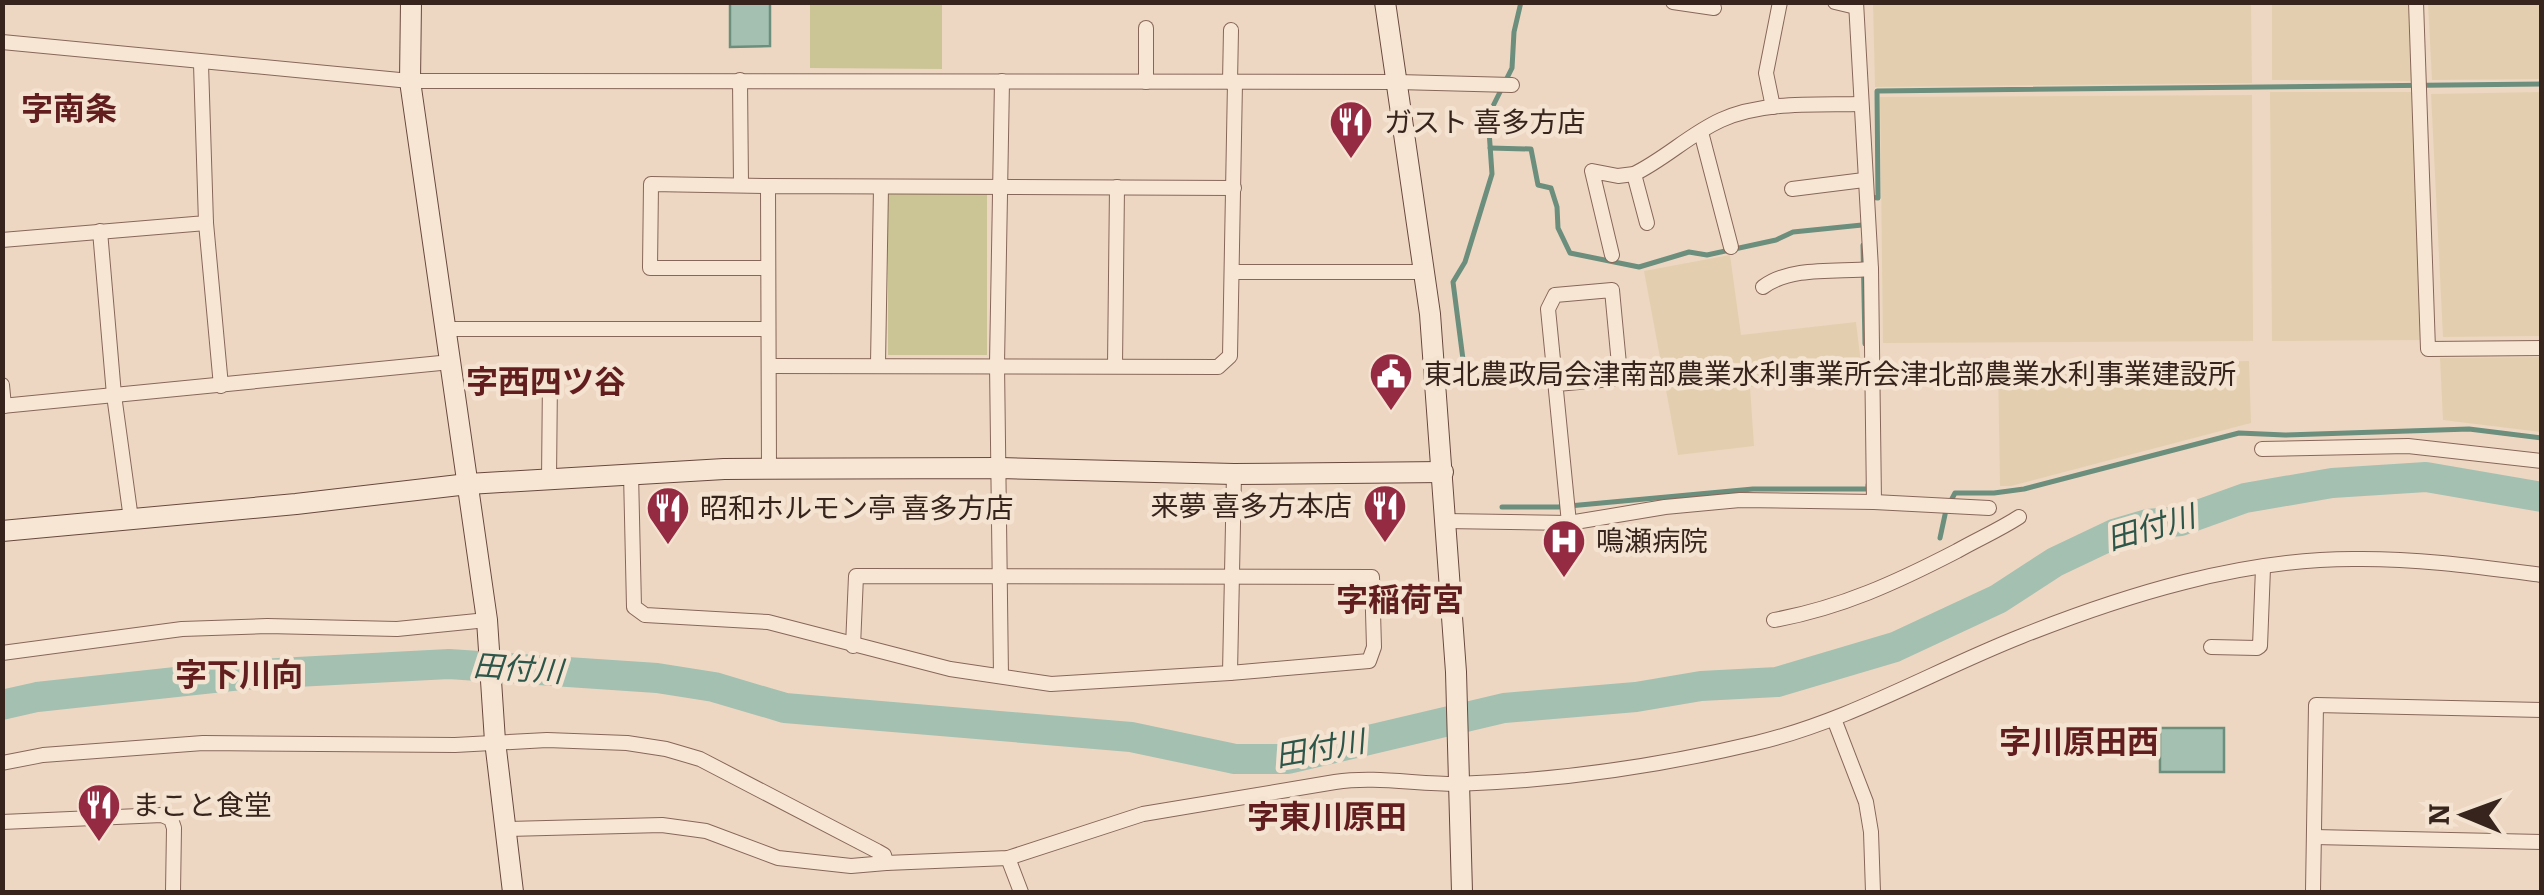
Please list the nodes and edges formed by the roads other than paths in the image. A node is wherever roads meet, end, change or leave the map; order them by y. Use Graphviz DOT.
graph roads {
  1 [pos="411,2"];
  2 [pos="1385,2"];
  3 [pos="1673,2"];
  4 [pos="1780,2"];
  5 [pos="1835,2"];
  6 [pos="2416,2"];
  7 [pos="1856,4"];
  8 [pos="1714,8"];
  9 [pos="1146,28"];
  10 [pos="1231,30"];
  11 [pos="2,42"];
  12 [pos="201,64"];
  13 [pos="740,80"];
  14 [pos="1002,81"];
  15 [pos="410,82"];
  16 [pos="1146,82"];
  17 [pos="1232,82"];
  18 [pos="1398,82"];
  19 [pos="1512,85"];
  20 [pos="1860,104"];
  21 [pos="1773,107"];
  22 [pos="1702,132"];
  23 [pos="1634,174"];
  24 [pos="1864,180"];
  25 [pos="740,185"];
  26 [pos="768,186"];
  27 [pos="881,187"];
  28 [pos="998,187"];
  29 [pos="1117,187"];
  30 [pos="1234,188"];
  31 [pos="1792,188"];
  32 [pos="1647,222"];
  33 [pos="206,223"];
  34 [pos="100,231"];
  35 [pos="2,240"];
  36 [pos="1730,247"];
  37 [pos="1612,255"];
  38 [pos="767,268"];
  39 [pos="1871,269"];
  40 [pos="1233,272"];
  41 [pos="1424,272"];
  42 [pos="1763,287"];
  43 [pos="768,328"];
  44 [pos="447,329"];
  45 [pos="2542,348"];
  46 [pos="451,362"];
  47 [pos="878,364"];
  48 [pos="997,364"];
  49 [pos="769,366"];
  50 [pos="1115,366"];
  51 [pos="550,377"];
  52 [pos="1556,384"];
  53 [pos="2,385"];
  54 [pos="222,386"];
  55 [pos="114,395"];
  56 [pos="3,406"];
  57 [pos="2262,449"];
  58 [pos="2542,461"];
  59 [pos="769,468"];
  60 [pos="1000,468"];
  61 [pos="1443,472"];
  62 [pos="631,473"];
  63 [pos="1234,474"];
  64 [pos="549,480"];
  65 [pos="468,484"];
  66 [pos="1874,502"];
  67 [pos="1988,508"];
  68 [pos="2019,516"];
  69 [pos="130,519"];
  70 [pos="1445,521"];
  71 [pos="1569,523"];
  72 [pos="2,531"];
  73 [pos="2262,568"];
  74 [pos="2542,575"];
  75 [pos="1001,577"];
  76 [pos="1232,577"];
  77 [pos="1774,620"];
  78 [pos="487,630"];
  79 [pos="853,646"];
  80 [pos="2212,647"];
  81 [pos="2,653"];
  82 [pos="1230,673"];
  83 [pos="1001,676"];
  84 [pos="2542,710"];
  85 [pos="1834,719"];
  86 [pos="495,740"];
  87 [pos="2,763"];
  88 [pos="1460,784"];
  89 [pos="2,822"];
  90 [pos="506,828"];
  91 [pos="2314,837"];
  92 [pos="2542,842"];
  93 [pos="1008,858"];
  94 [pos="886,864"];
  95 [pos="173,892"];
  96 [pos="512,892"];
  97 [pos="1021,892"];
  98 [pos="1462,892"];
  99 [pos="1873,892"];
  100 [pos="2313,892"];
  1 -- 15 [label="street"];
  2 -- 18 [label="street"];
  3 -- 8 [label="street"];
  4 -- 21 [label="street"];
  5 -- 7 [label="street"];
  6 -- 45 [label="street"];
  7 -- 20 [label="street"];
  9 -- 16 [label="street"];
  10 -- 17 [label="street"];
  11 -- 12 [label="street"];
  12 -- 15 [label="street"];
  12 -- 33 [label="street"];
  13 -- 14 [label="street"];
  13 -- 15 [label="street"];
  13 -- 25 [label="street"];
  14 -- 16 [label="street"];
  14 -- 28 [label="street"];
  15 -- 44 [label="street"];
  16 -- 17 [label="street"];
  17 -- 18 [label="street"];
  17 -- 30 [label="street"];
  18 -- 19 [label="street"];
  18 -- 41 [label="street"];
  20 -- 21 [label="street"];
  20 -- 24 [label="street"];
  21 -- 22 [label="street"];
  22 -- 23 [label="street"];
  22 -- 36 [label="street"];
  23 -- 32 [label="street"];
  23 -- 37 [label="street"];
  24 -- 31 [label="street"];
  24 -- 39 [label="street"];
  25 -- 26 [label="street"];
  25 -- 38 [label="street"];
  26 -- 27 [label="street"];
  26 -- 38 [label="street"];
  27 -- 28 [label="street"];
  27 -- 47 [label="street"];
  28 -- 29 [label="street"];
  28 -- 48 [label="street"];
  29 -- 30 [label="street"];
  29 -- 50 [label="street"];
  30 -- 40 [label="street"];
  33 -- 34 [label="street"];
  33 -- 54 [label="street"];
  34 -- 35 [label="street"];
  34 -- 55 [label="street"];
  38 -- 43 [label="street"];
  39 -- 42 [label="street"];
  39 -- 66 [label="street"];
  40 -- 41 [label="street"];
  40 -- 50 [label="street"];
  41 -- 61 [label="street"];
  43 -- 44 [label="street"];
  43 -- 49 [label="street"];
  44 -- 46 [label="street"];
  46 -- 54 [label="street"];
  46 -- 65 [label="street"];
  47 -- 48 [label="street"];
  47 -- 49 [label="street"];
  48 -- 50 [label="street"];
  48 -- 60 [label="street"];
  49 -- 59 [label="street"];
  51 -- 64 [label="street"];
  52 -- 52 [label="street"];
  52 -- 71 [label="street"];
  53 -- 56 [label="street"];
  54 -- 55 [label="street"];
  55 -- 56 [label="street"];
  55 -- 69 [label="street"];
  57 -- 58 [label="street"];
  59 -- 60 [label="street"];
  59 -- 62 [label="street"];
  60 -- 63 [label="street"];
  60 -- 75 [label="street"];
  61 -- 63 [label="street"];
  61 -- 70 [label="street"];
  62 -- 64 [label="street"];
  62 -- 79 [label="street"];
  63 -- 76 [label="street"];
  64 -- 65 [label="street"];
  65 -- 69 [label="street"];
  65 -- 78 [label="street"];
  66 -- 67 [label="street"];
  66 -- 71 [label="street"];
  68 -- 77 [label="street"];
  69 -- 72 [label="street"];
  70 -- 71 [label="street"];
  70 -- 88 [label="street"];
  73 -- 74 [label="street"];
  73 -- 80 [label="street"];
  73 -- 85 [label="street"];
  75 -- 76 [label="street"];
  75 -- 79 [label="street"];
  75 -- 83 [label="street"];
  76 -- 82 [label="street"];
  76 -- 82 [label="street"];
  78 -- 81 [label="street"];
  78 -- 86 [label="street"];
  79 -- 83 [label="street"];
  82 -- 83 [label="street"];
  84 -- 91 [label="street"];
  85 -- 88 [label="street"];
  85 -- 99 [label="street"];
  86 -- 87 [label="street"];
  86 -- 90 [label="street"];
  86 -- 94 [label="street"];
  88 -- 93 [label="street"];
  88 -- 98 [label="street"];
  89 -- 95 [label="street"];
  90 -- 94 [label="street"];
  90 -- 96 [label="street"];
  91 -- 92 [label="street"];
  91 -- 100 [label="street"];
  93 -- 94 [label="street"];
  93 -- 97 [label="street"];
}
